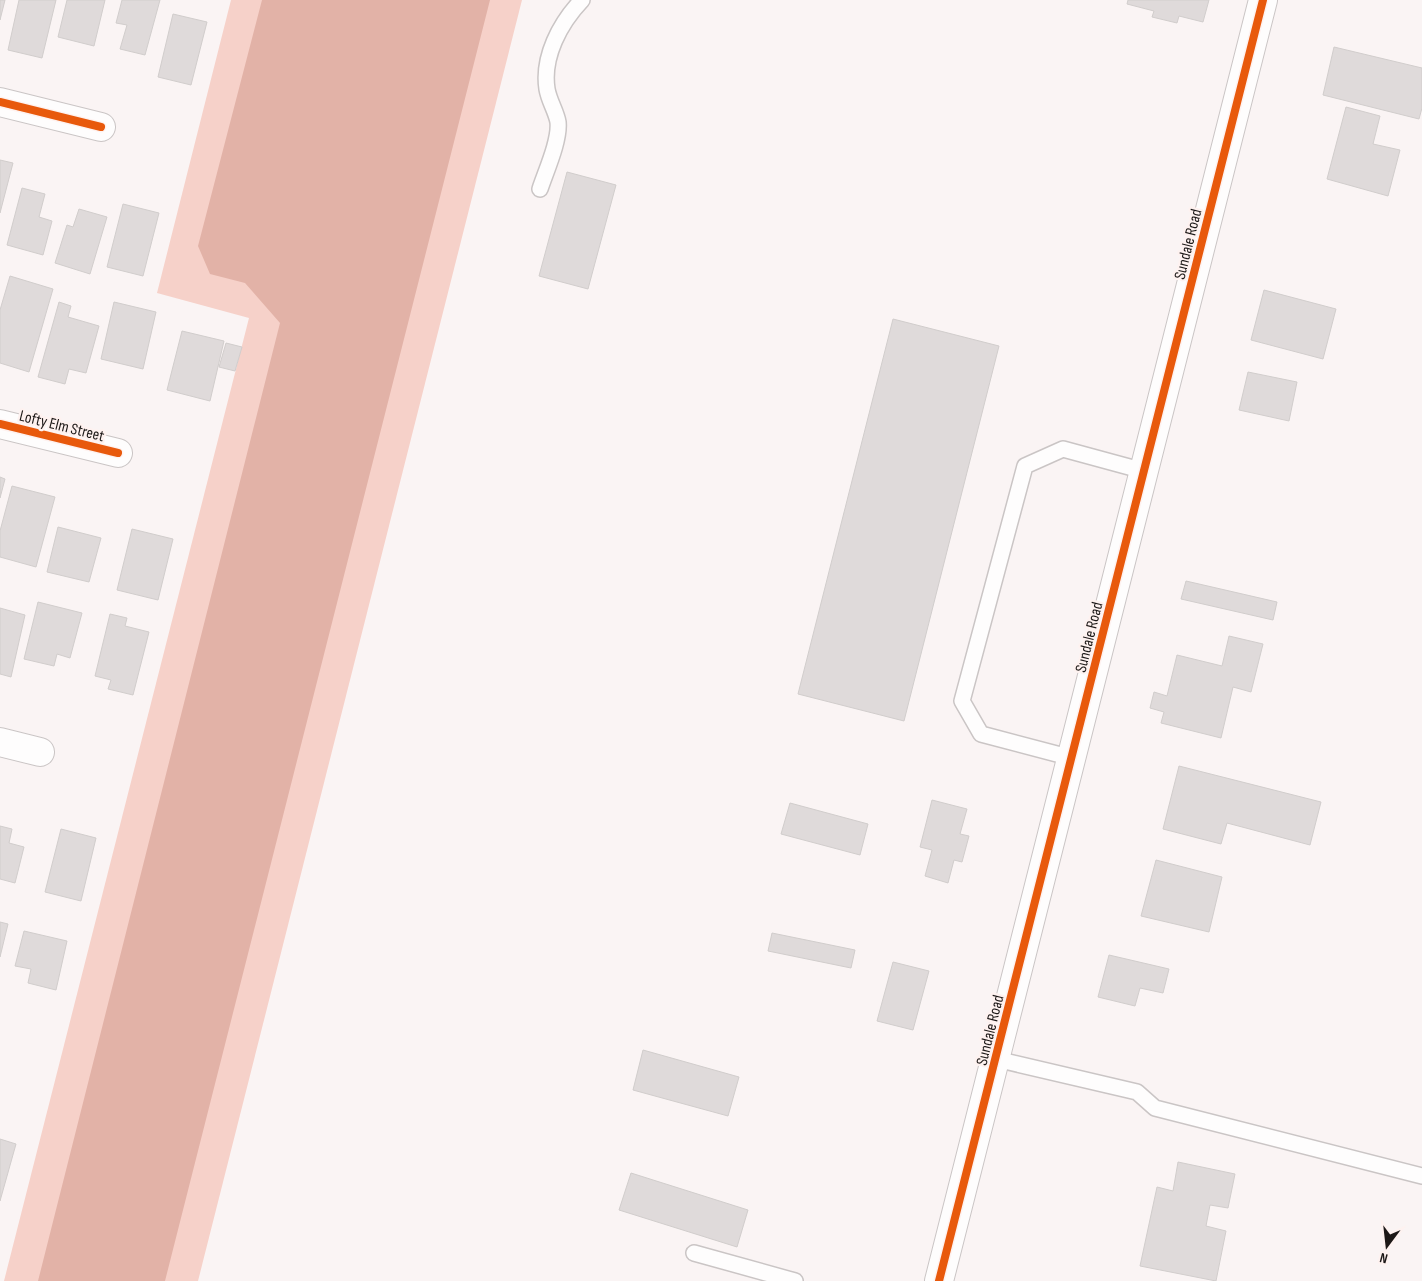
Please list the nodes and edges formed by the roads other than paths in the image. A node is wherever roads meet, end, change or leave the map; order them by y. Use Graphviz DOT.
graph roads {
  1 [pos="582,0"];
  2 [pos="1263,0"];
  3 [pos="0,102"];
  4 [pos="101,127"];
  5 [pos="540,189"];
  6 [pos="0,424"];
  7 [pos="118,453"];
  8 [pos="1144,471"];
  9 [pos="0,742"];
  10 [pos="40,752"];
  11 [pos="1072,758"];
  12 [pos="996,1059"];
  13 [pos="1422,1176"];
  14 [pos="694,1253"];
  15 [pos="795,1281"];
  16 [pos="940,1281"];
  1 -- 5 [label="lane"];
  2 -- 8 [label="street, Sundale Road"];
  3 -- 4 [label="street"];
  6 -- 7 [label="street, Lofty Elm Street"];
  8 -- 11 [label="street, Sundale Road"];
  8 -- 11 [label="lane"];
  9 -- 10 [label="street"];
  11 -- 12 [label="street, Sundale Road"];
  12 -- 13 [label="lane"];
  12 -- 16 [label="street, Sundale Road"];
  14 -- 15 [label="lane"];
}
